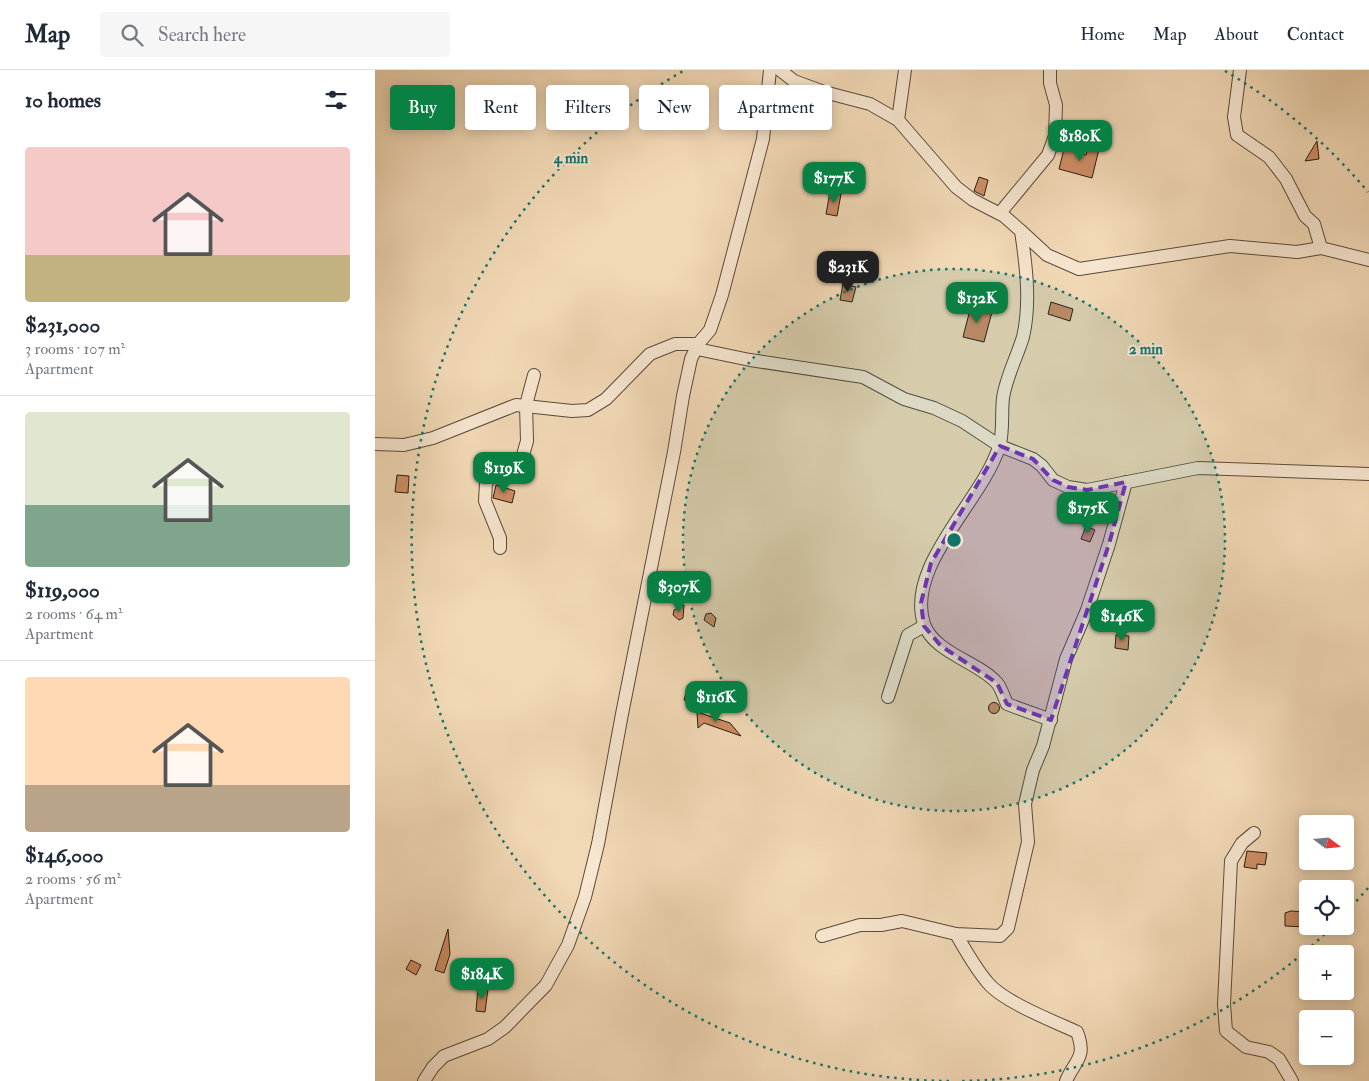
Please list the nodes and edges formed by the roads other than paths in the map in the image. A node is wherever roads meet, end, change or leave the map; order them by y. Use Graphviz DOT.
graph roads {
  1 [pos="770,70"];
  2 [pos="780,70"];
  3 [pos="905,70"];
  4 [pos="1050,70"];
  5 [pos="1240,70"];
  6 [pos="897,120"];
  7 [pos="1000,214"];
  8 [pos="1021,231"];
  9 [pos="1321,248"];
  10 [pos="1369,260"];
  11 [pos="698,346"];
  12 [pos="534,375"];
  13 [pos="526,405"];
  14 [pos="375,444"];
  15 [pos="1000,446"];
  16 [pos="1369,474"];
  17 [pos="1126,482"];
  18 [pos="500,548"];
  19 [pos="924,626"];
  20 [pos="888,697"];
  21 [pos="1051,720"];
  22 [pos="1254,833"];
  23 [pos="956,934"];
  24 [pos="822,936"];
  25 [pos="425,1081"];
  26 [pos="1066,1081"];
  27 [pos="1293,1081"];
  1 -- 11 [label="street"];
  2 -- 6 [label="street"];
  3 -- 6 [label="street"];
  4 -- 7 [label="street"];
  5 -- 9 [label="street"];
  6 -- 7 [label="street"];
  7 -- 8 [label="street"];
  8 -- 9 [label="street"];
  8 -- 15 [label="street"];
  9 -- 10 [label="street"];
  11 -- 13 [label="street"];
  11 -- 15 [label="street"];
  11 -- 25 [label="street"];
  12 -- 13 [label="street"];
  13 -- 14 [label="street"];
  13 -- 18 [label="street"];
  15 -- 17 [label="street"];
  15 -- 19 [label="street"];
  16 -- 17 [label="street"];
  17 -- 21 [label="street"];
  19 -- 20 [label="street"];
  19 -- 21 [label="street"];
  21 -- 23 [label="street"];
  22 -- 27 [label="street"];
  23 -- 24 [label="street"];
  23 -- 26 [label="street"];
}
